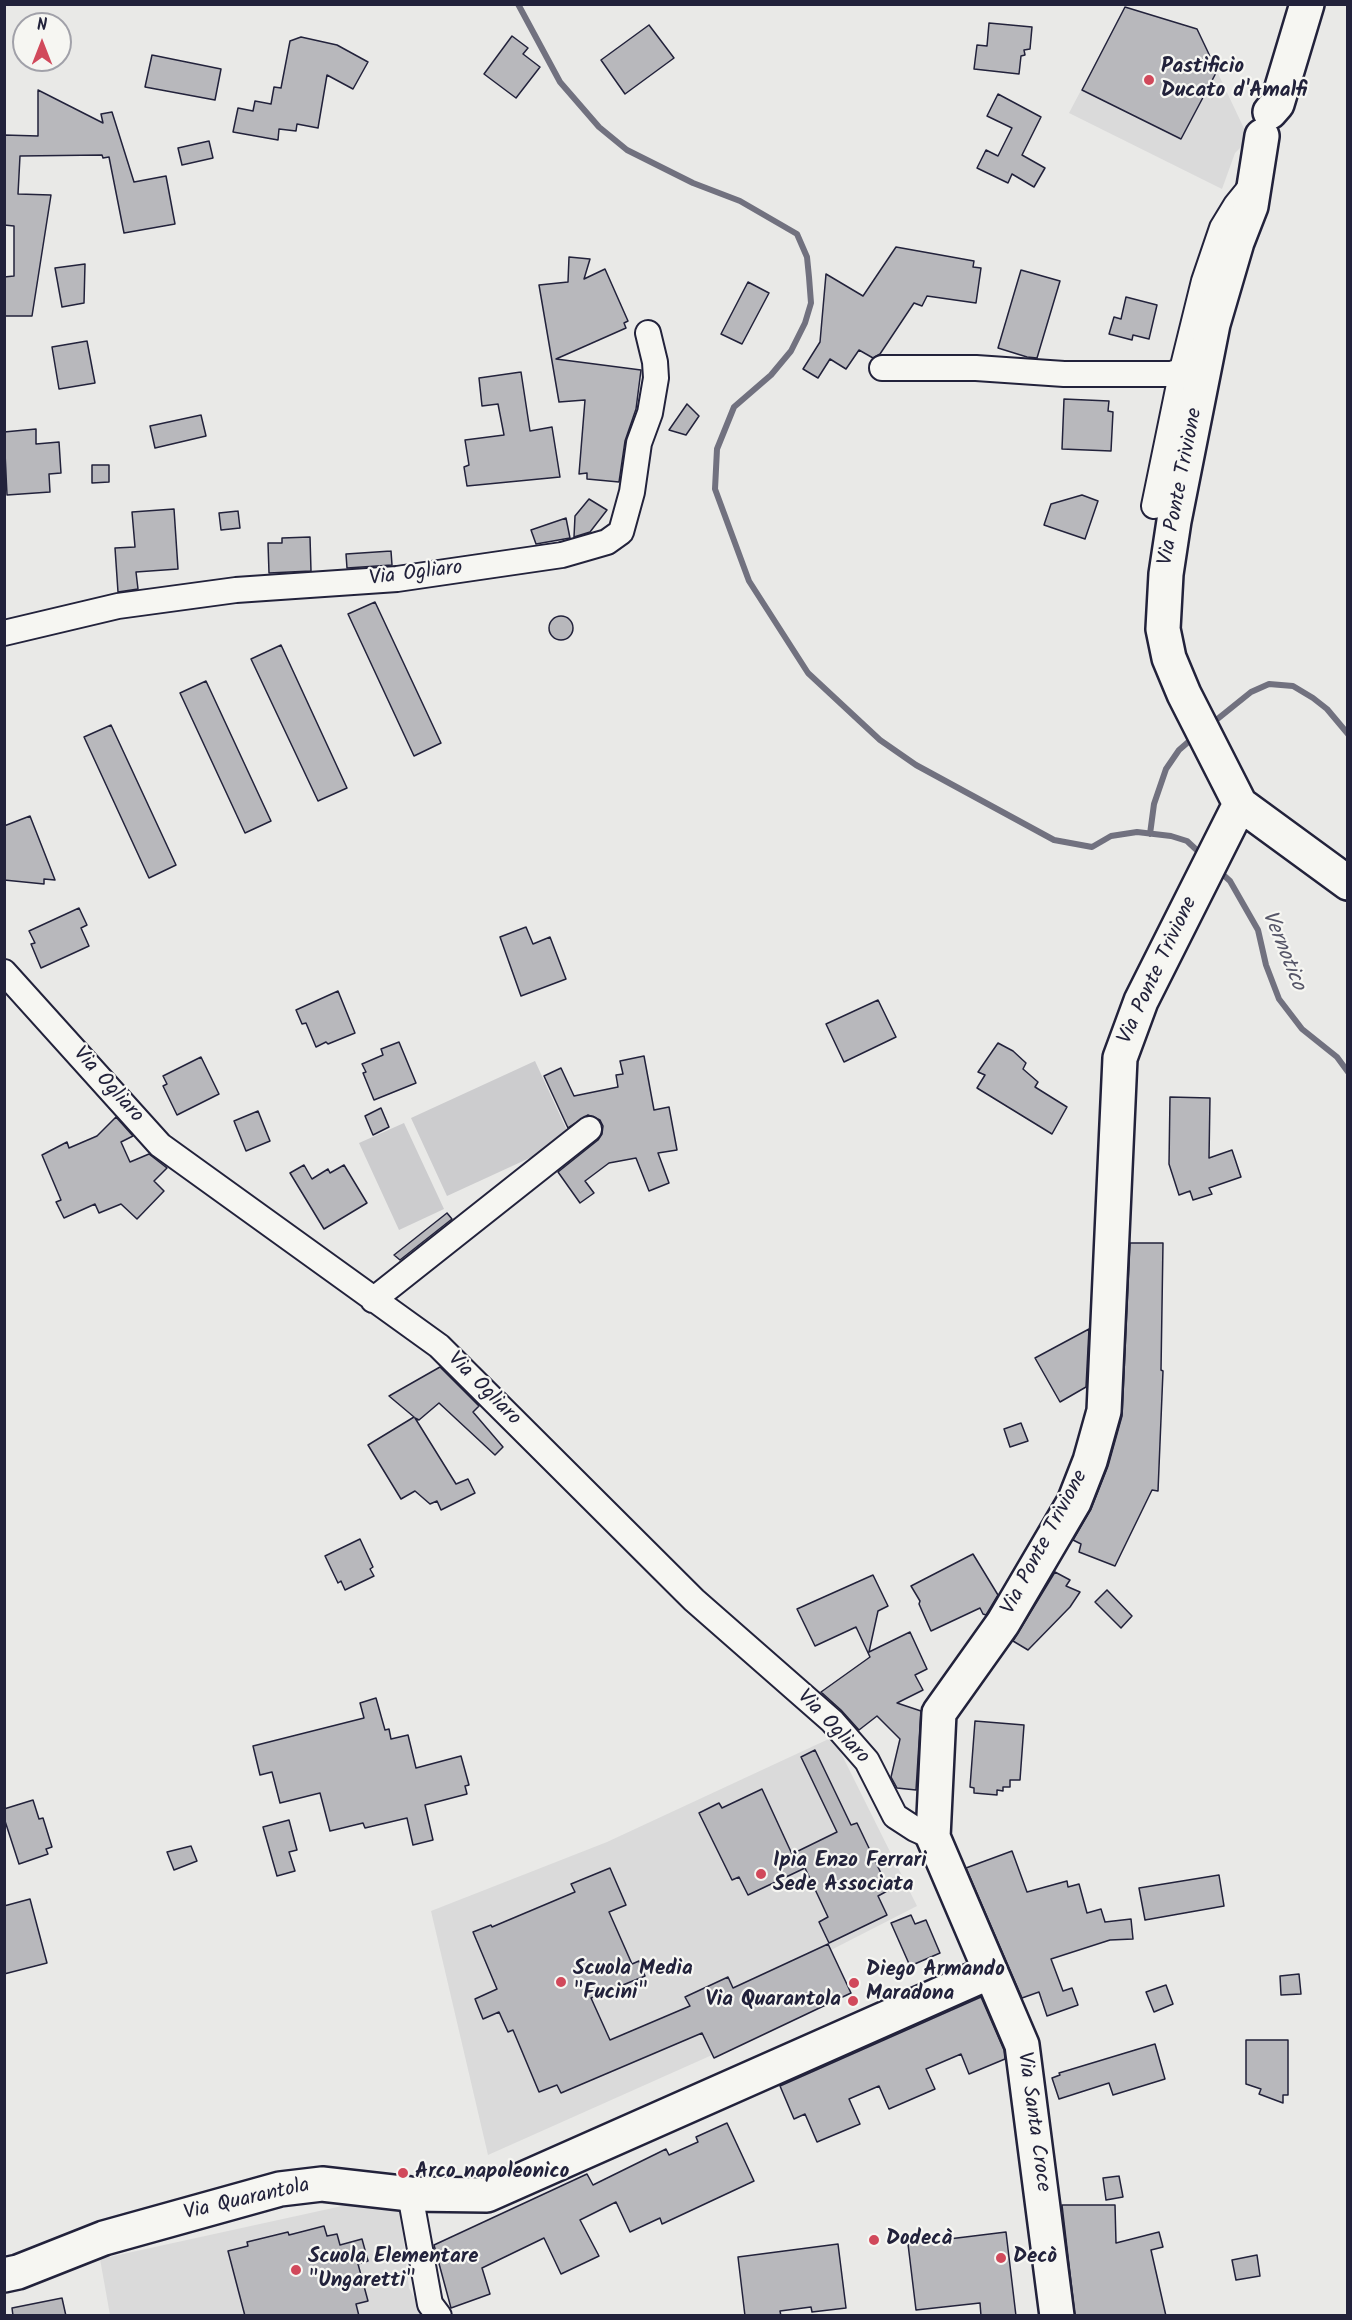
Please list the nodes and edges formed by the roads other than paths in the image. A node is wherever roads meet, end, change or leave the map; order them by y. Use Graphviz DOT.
graph roads {
  1 [pos="1307,4"];
  2 [pos="1256,182"];
  3 [pos="648,333"];
  4 [pos="882,368"];
  5 [pos="1182,370"];
  6 [pos="1154,506"];
  7 [pos="4,633"];
  8 [pos="1240,804"];
  9 [pos="1347,883"];
  10 [pos="4,972"];
  11 [pos="589,1129"];
  12 [pos="373,1300"];
  13 [pos="933,1837"];
  14 [pos="987,1963"];
  15 [pos="410,2194"];
  16 [pos="4,2275"];
  17 [pos="439,2316"];
  18 [pos="1057,2316"];
  1 -- 2 [label="street, Via Ponte Trivione"];
  2 -- 5 [label="street"];
  2 -- 8 [label="street, Via Ponte Trivione"];
  3 -- 7 [label="street, Via Ogliaro"];
  4 -- 5 [label="street"];
  5 -- 6 [label="street"];
  8 -- 9 [label="street"];
  8 -- 13 [label="street, Via Ponte Trivione"];
  10 -- 12 [label="street, Via Ogliaro"];
  11 -- 12 [label="street"];
  12 -- 13 [label="street, Via Ogliaro"];
  13 -- 14 [label="street, Via Santa Croce"];
  14 -- 15 [label="street, Via Quarantola"];
  14 -- 18 [label="street, Via Santa Croce"];
  15 -- 16 [label="street, Via Quarantola"];
  15 -- 17 [label="street"];
}
